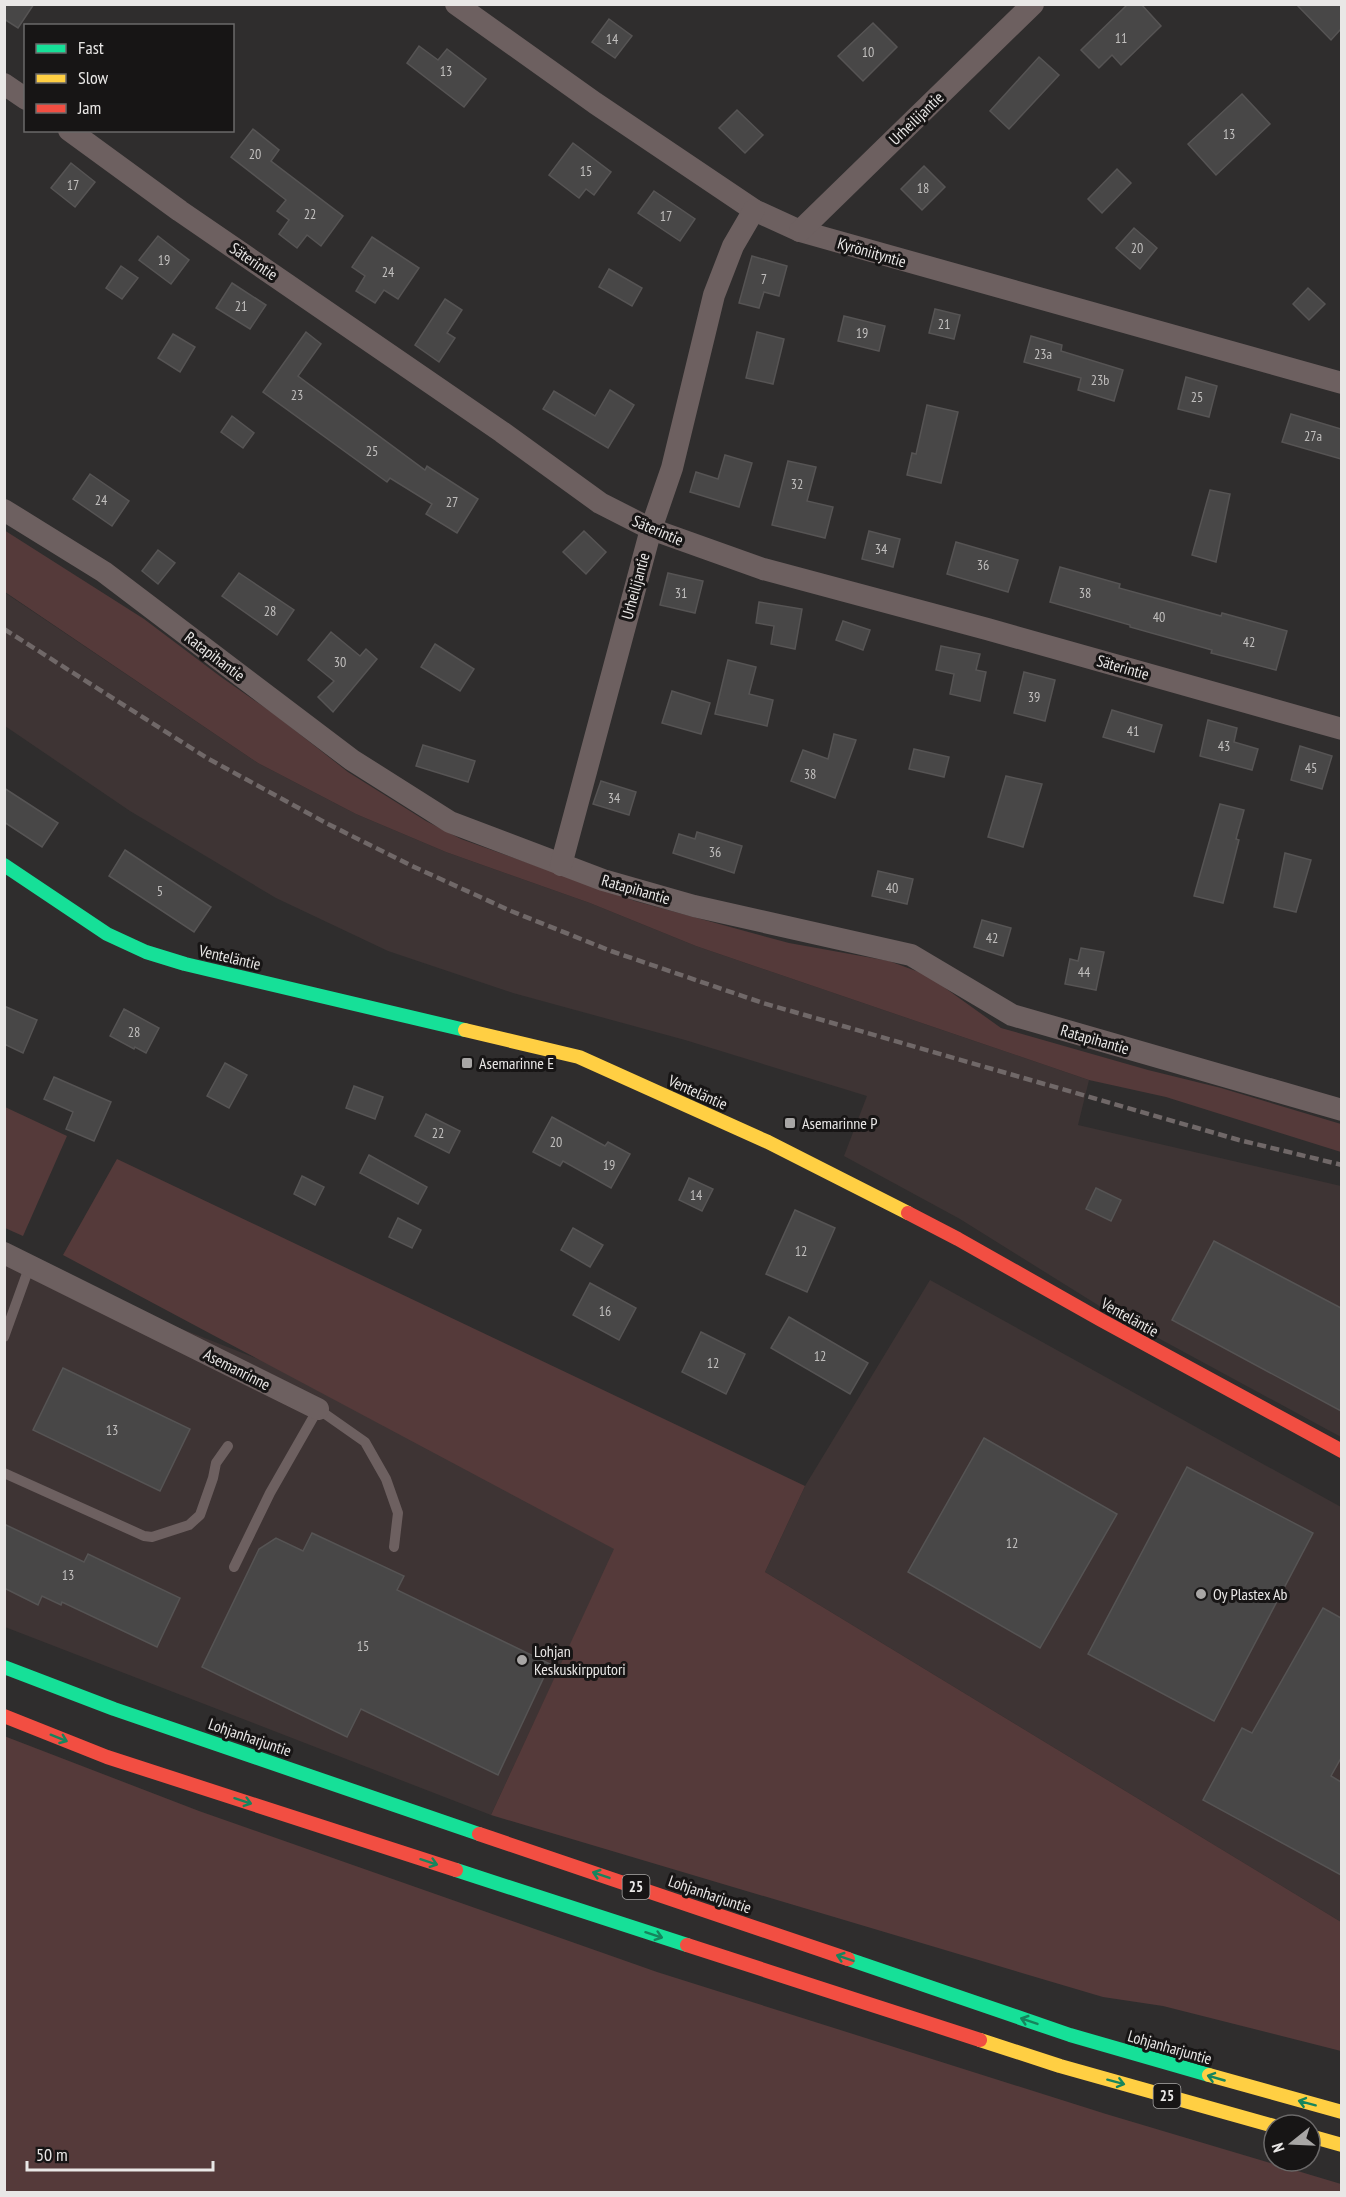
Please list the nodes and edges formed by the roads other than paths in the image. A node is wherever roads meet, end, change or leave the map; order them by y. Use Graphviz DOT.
graph roads {
  1 [pos="456,4"];
  2 [pos="1033,4"];
  3 [pos="4,84"];
  4 [pos="24,98"];
  5 [pos="72,132"];
  6 [pos="754,210"];
  7 [pos="800,231"];
  8 [pos="1341,383"];
  9 [pos="4,510"];
  10 [pos="651,529"];
  11 [pos="1341,729"];
  12 [pos="4,865"];
  13 [pos="561,865"];
  14 [pos="1341,1110"];
  15 [pos="4,1252"];
  16 [pos="30,1265"];
  17 [pos="4,1337"];
  18 [pos="318,1409"];
  19 [pos="228,1446"];
  20 [pos="1341,1451"];
  21 [pos="4,1473"];
  22 [pos="394,1546"];
  23 [pos="234,1567"];
  24 [pos="4,1667"];
  25 [pos="4,1716"];
  26 [pos="1341,2112"];
  27 [pos="1262,2123"];
  28 [pos="1322,2139"];
  29 [pos="1341,2145"];
  1 -- 6 [label="street, Kyröniityntie"];
  2 -- 7 [label="street, Urheilijantie"];
  3 -- 4 [label="street"];
  5 -- 10 [label="street, Säterintie"];
  6 -- 7 [label="street, Kyröniityntie"];
  6 -- 10 [label="street, Urheilijantie"];
  7 -- 8 [label="street, Kyröniityntie"];
  9 -- 13 [label="street, Ratapihantie"];
  10 -- 11 [label="street, Säterintie"];
  10 -- 13 [label="street, Urheilijantie"];
  12 -- 20 [label="main road, Venteläntie"];
  13 -- 14 [label="street, Ratapihantie"];
  15 -- 16 [label="street, Asemanrinne"];
  16 -- 17 [label="lane"];
  16 -- 18 [label="street, Asemanrinne"];
  18 -- 22 [label="lane, Asemanrinne"];
  18 -- 23 [label="lane"];
  19 -- 21 [label="lane"];
  26 -- 24 [label="main road, Lohjanharjuntie / 25, one-way"];
  25 -- 27 [label="main road, 25, one-way"];
  28 -- 29 [label="main road"];
}
